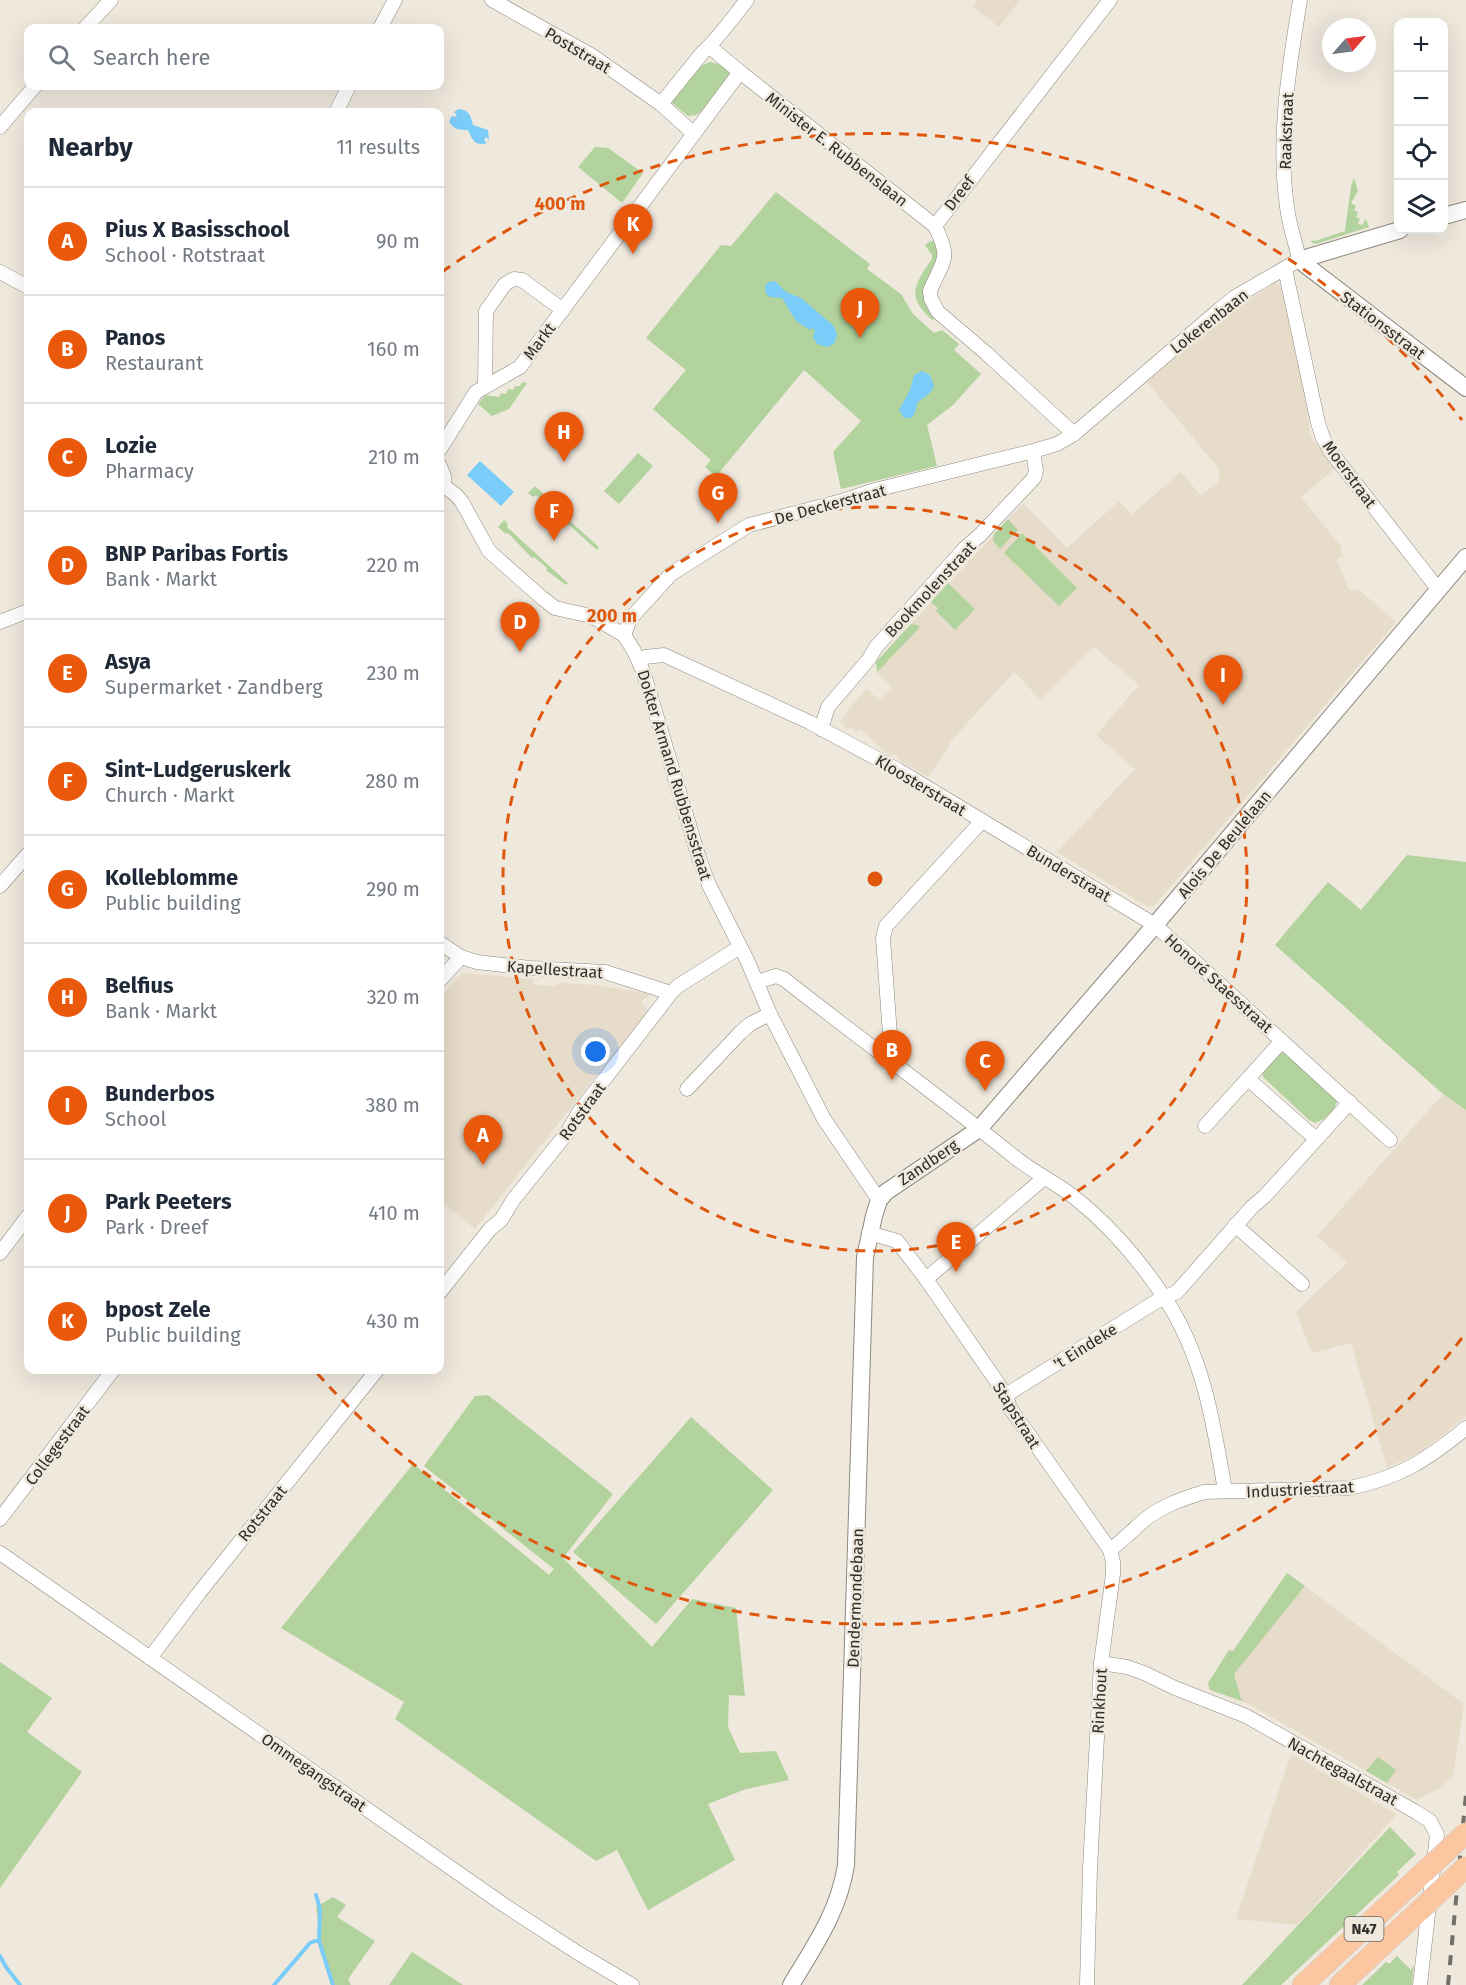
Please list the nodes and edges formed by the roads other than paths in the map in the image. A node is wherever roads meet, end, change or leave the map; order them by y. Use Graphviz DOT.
graph roads {
  1 [pos="111,0"];
  2 [pos="395,0"];
  3 [pos="492,0"];
  4 [pos="747,0"];
  5 [pos="1110,0"];
  6 [pos="1300,0"];
  7 [pos="89,24"];
  8 [pos="382,24"];
  9 [pos="710,47"];
  10 [pos="740,72"];
  11 [pos="31,90"];
  12 [pos="347,90"];
  13 [pos="660,104"];
  14 [pos="338,108"];
  15 [pos="0,127"];
  16 [pos="693,133"];
  17 [pos="1466,210"];
  18 [pos="1448,215"];
  19 [pos="935,226"];
  20 [pos="1394,232"];
  21 [pos="1292,265"];
  22 [pos="0,272"];
  23 [pos="24,284"];
  24 [pos="563,310"];
  25 [pos="485,385"];
  26 [pos="1466,388"];
  27 [pos="1074,435"];
  28 [pos="444,442"];
  29 [pos="1034,451"];
  30 [pos="444,490"];
  31 [pos="1466,557"];
  32 [pos="1438,589"];
  33 [pos="24,612"];
  34 [pos="0,622"];
  35 [pos="624,635"];
  36 [pos="639,661"];
  37 [pos="821,729"];
  38 [pos="982,820"];
  39 [pos="24,859"];
  40 [pos="0,886"];
  41 [pos="1155,925"];
  42 [pos="444,946"];
  43 [pos="740,947"];
  44 [pos="461,957"];
  45 [pos="444,976"];
  46 [pos="757,982"];
  47 [pos="671,993"];
  48 [pos="770,1014"];
  49 [pos="1282,1041"];
  50 [pos="892,1063"];
  51 [pos="1248,1079"];
  52 [pos="687,1089"];
  53 [pos="1350,1102"];
  54 [pos="1205,1126"];
  55 [pos="979,1129"];
  56 [pos="1316,1139"];
  57 [pos="1390,1140"];
  58 [pos="1044,1178"];
  59 [pos="879,1200"];
  60 [pos="24,1221"];
  61 [pos="1236,1225"];
  62 [pos="869,1233"];
  63 [pos="0,1253"];
  64 [pos="926,1279"];
  65 [pos="1302,1284"];
  66 [pos="444,1287"];
  67 [pos="1165,1298"];
  68 [pos="110,1374"];
  69 [pos="374,1374"];
  70 [pos="1006,1395"];
  71 [pos="1466,1428"];
  72 [pos="1225,1491"];
  73 [pos="0,1519"];
  74 [pos="1110,1550"];
  75 [pos="0,1553"];
  76 [pos="150,1658"];
  77 [pos="1101,1663"];
  78 [pos="1466,1833"];
  79 [pos="1466,1867"];
  80 [pos="632,1985"];
  81 [pos="791,1985"];
  82 [pos="1087,1985"];
  83 [pos="1304,1985"];
  84 [pos="1340,1985"];
  85 [pos="1420,1985"];
  1 -- 7 [label="street"];
  2 -- 8 [label="street"];
  3 -- 13 [label="street, Poststraat"];
  4 -- 9 [label="street"];
  5 -- 19 [label="street, Dreef"];
  6 -- 21 [label="street, Raakstraat"];
  9 -- 10 [label="street, Minister E. Rubbenslaan"];
  9 -- 13 [label="street"];
  10 -- 16 [label="street"];
  10 -- 19 [label="street, Minister E. Rubbenslaan"];
  11 -- 15 [label="street"];
  12 -- 14 [label="street"];
  13 -- 16 [label="street, Poststraat"];
  16 -- 24 [label="street"];
  17 -- 18 [label="street"];
  19 -- 27 [label="street, Dreef"];
  20 -- 21 [label="street, Lokerenbaan"];
  21 -- 26 [label="street, Stationsstraat"];
  21 -- 27 [label="street, Lokerenbaan"];
  21 -- 32 [label="street, Moerstraat"];
  22 -- 23 [label="street"];
  24 -- 25 [label="street, Markt"];
  24 -- 25 [label="street, Markt"];
  25 -- 28 [label="street, Markt"];
  27 -- 29 [label="street, De Deckerstraat"];
  29 -- 35 [label="street, De Deckerstraat"];
  29 -- 37 [label="street, Bookmolenstraat"];
  30 -- 35 [label="street"];
  31 -- 32 [label="street, Alois De Beulelaan"];
  32 -- 41 [label="street, Alois De Beulelaan"];
  33 -- 34 [label="street"];
  35 -- 36 [label="street, Dokter Armand Rubbensstraat"];
  36 -- 37 [label="street, Kloosterstraat"];
  36 -- 43 [label="street, Dokter Armand Rubbensstraat"];
  37 -- 38 [label="street, Kloosterstraat"];
  38 -- 41 [label="street, Bunderstraat"];
  38 -- 50 [label="street, Kloosterstraat"];
  39 -- 40 [label="street"];
  41 -- 49 [label="street, Honoré Staesstraat"];
  41 -- 55 [label="street, Alois De Beulelaan"];
  42 -- 44 [label="street, Kapellestraat"];
  43 -- 46 [label="street, Dokter Armand Rubbensstraat"];
  43 -- 47 [label="street, Rotstraat"];
  44 -- 45 [label="street"];
  44 -- 47 [label="street, Kapellestraat"];
  46 -- 48 [label="street, Dokter Armand Rubbensstraat"];
  46 -- 50 [label="street"];
  47 -- 66 [label="street, Rotstraat"];
  48 -- 52 [label="street"];
  48 -- 59 [label="street, Dokter Armand Rubbensstraat"];
  49 -- 51 [label="street, Honoré Staesstraat"];
  49 -- 53 [label="street, Honoré Staesstraat"];
  50 -- 55 [label="street"];
  51 -- 54 [label="street, Honoré Staesstraat"];
  51 -- 56 [label="street"];
  53 -- 56 [label="street"];
  53 -- 57 [label="street, Honoré Staesstraat"];
  55 -- 58 [label="street"];
  55 -- 59 [label="street, Zandberg"];
  56 -- 61 [label="street, 't Eindeke"];
  58 -- 64 [label="street"];
  58 -- 67 [label="street"];
  59 -- 62 [label="street, Dendermondebaan"];
  60 -- 63 [label="street"];
  61 -- 65 [label="street"];
  61 -- 67 [label="street, 't Eindeke"];
  62 -- 64 [label="street"];
  62 -- 81 [label="street, Dendermondebaan"];
  64 -- 70 [label="street, Stapstraat"];
  67 -- 70 [label="street, 't Eindeke"];
  67 -- 72 [label="street"];
  68 -- 73 [label="street, Collegestraat"];
  69 -- 76 [label="street, Rotstraat"];
  70 -- 74 [label="street, Stapstraat"];
  71 -- 72 [label="street, Industriestraat"];
  72 -- 74 [label="street"];
  74 -- 77 [label="street, Rinkhout"];
  75 -- 76 [label="street, Ommegangstraat"];
  76 -- 80 [label="street, Ommegangstraat"];
  77 -- 82 [label="street, Rinkhout"];
  77 -- 85 [label="street, Nachtegaalstraat"];
  78 -- 83 [label="highway, N47, bridge"];
  79 -- 84 [label="highway, N47, bridge"];
}
